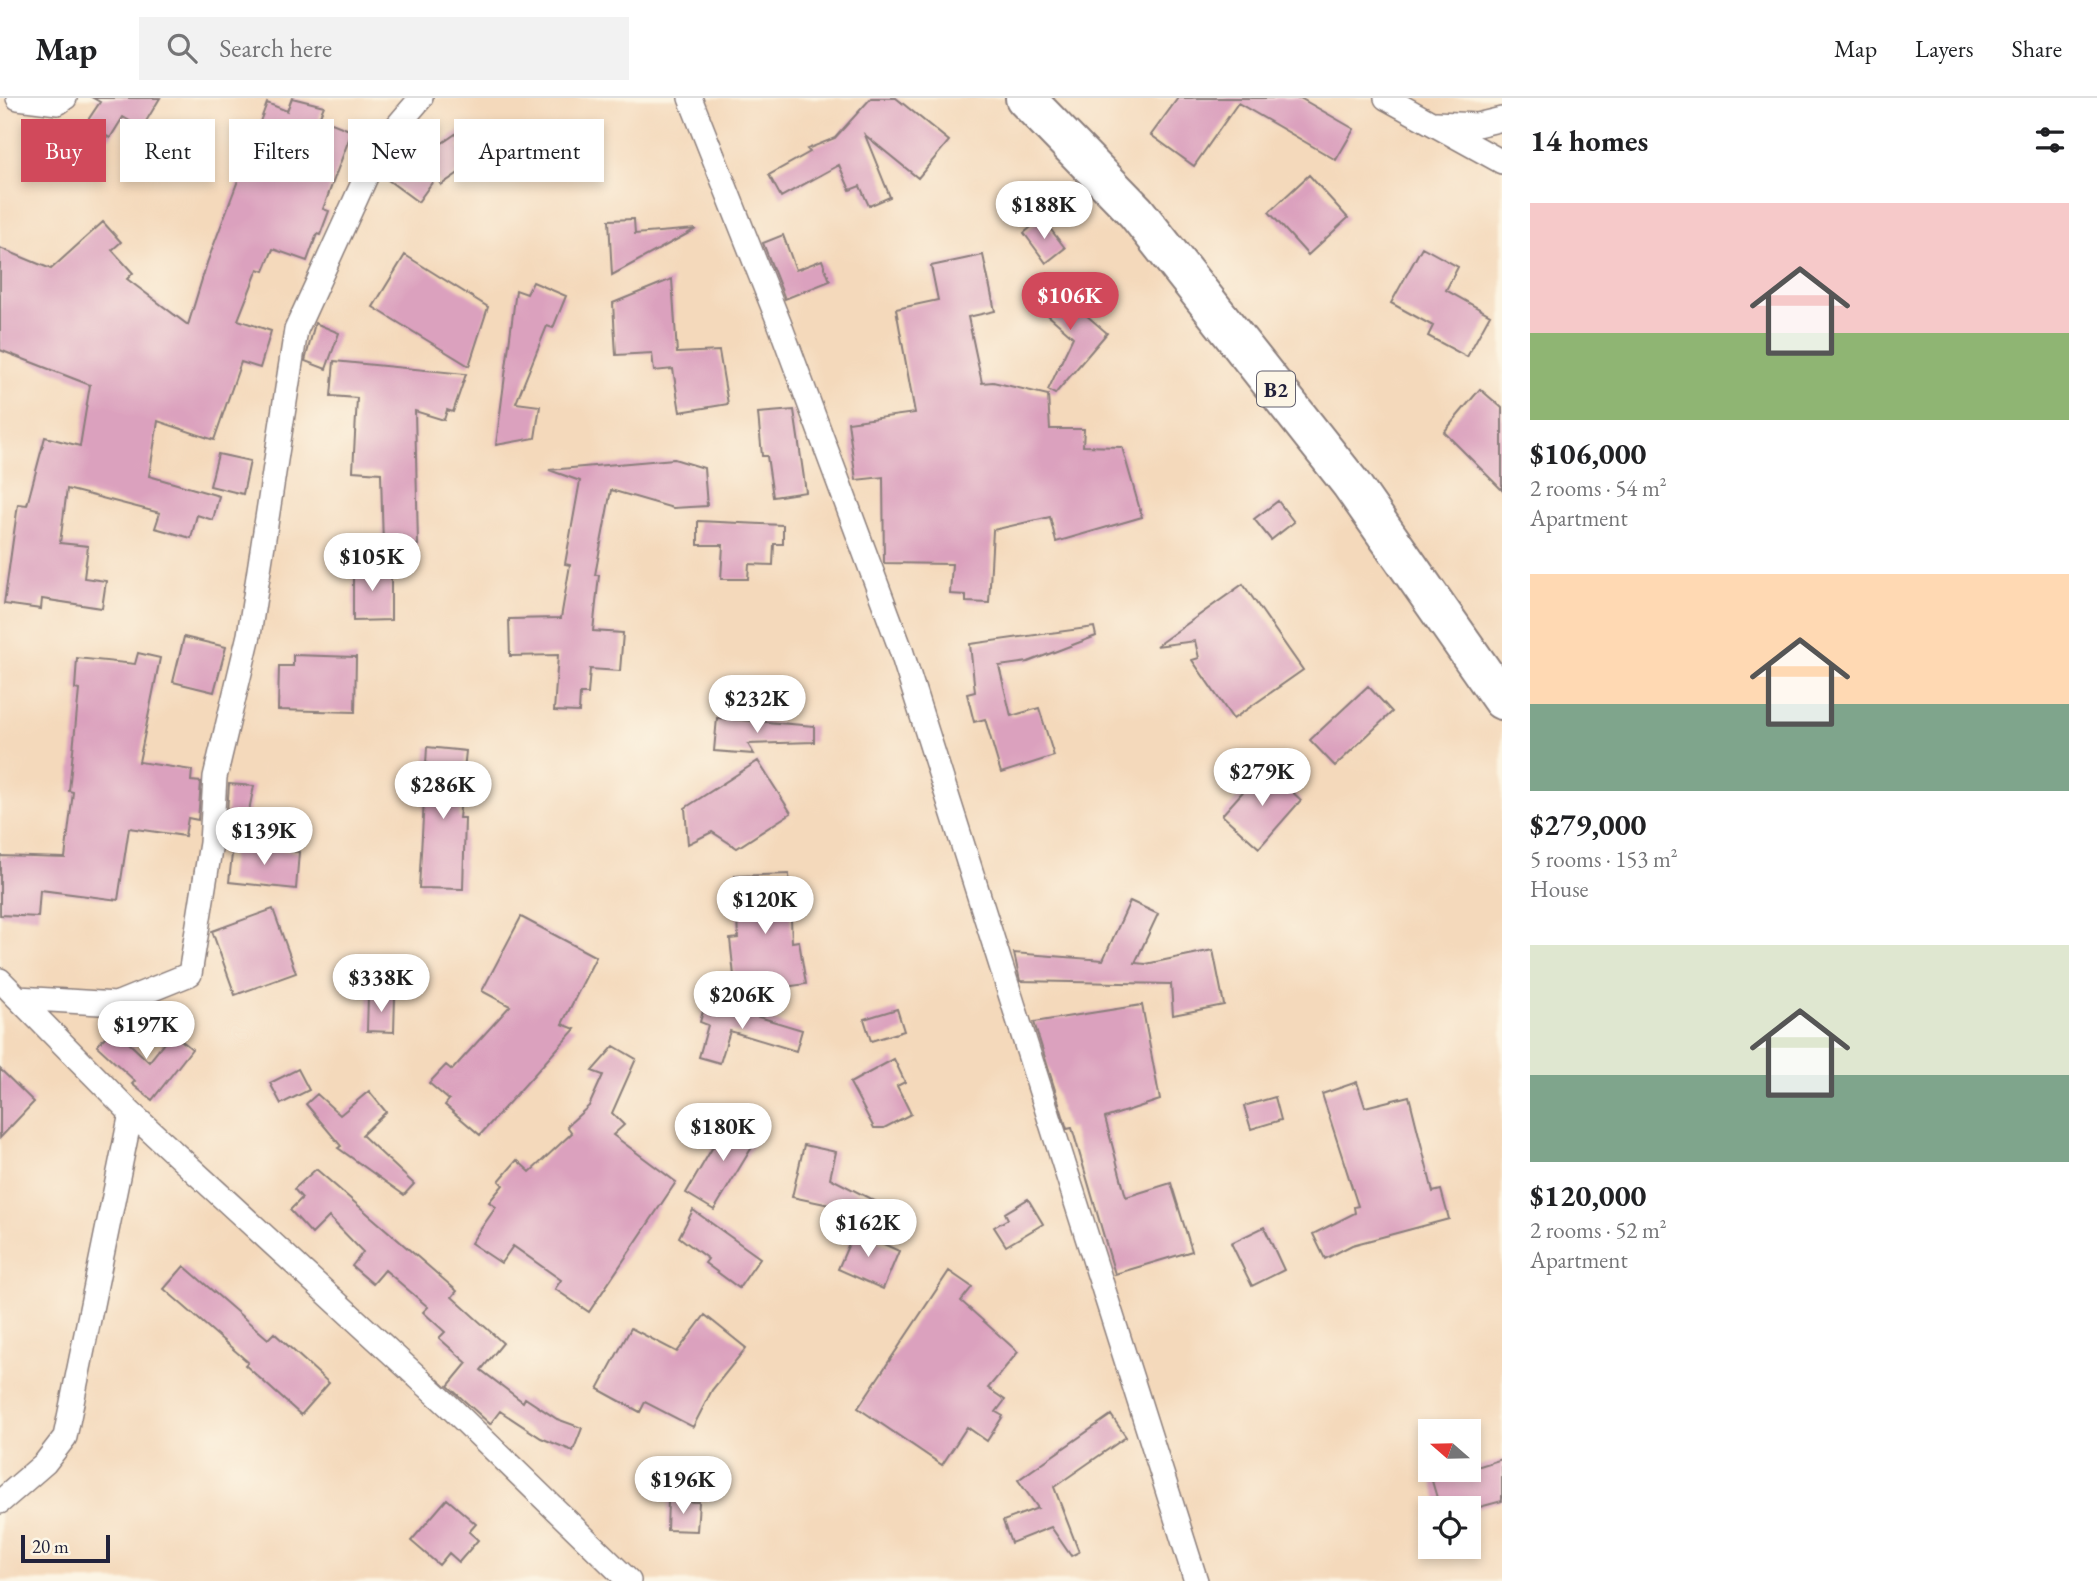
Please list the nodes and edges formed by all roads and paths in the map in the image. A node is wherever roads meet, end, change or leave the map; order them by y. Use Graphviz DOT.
graph roads {
  1 [pos="19,98"];
  2 [pos="65,98"];
  3 [pos="421,98"];
  4 [pos="690,98"];
  5 [pos="1025,98"];
  6 [pos="1386,98"];
  7 [pos="1502,119"];
  8 [pos="1428,123"];
  9 [pos="1502,162"];
  10 [pos="1502,700"];
  11 [pos="0,980"];
  12 [pos="18,999"];
  13 [pos="131,1113"];
  14 [pos="0,1502"];
  15 [pos="629,1581"];
  16 [pos="1196,1581"];
  1 -- 2 [label="street"];
  3 -- 12 [label="street"];
  4 -- 16 [label="street"];
  5 -- 10 [label="highway, B2"];
  6 -- 8 [label="street"];
  7 -- 8 [label="street"];
  8 -- 9 [label="street"];
  11 -- 12 [label="street"];
  12 -- 13 [label="street"];
  13 -- 14 [label="street"];
  13 -- 15 [label="street"];
}
